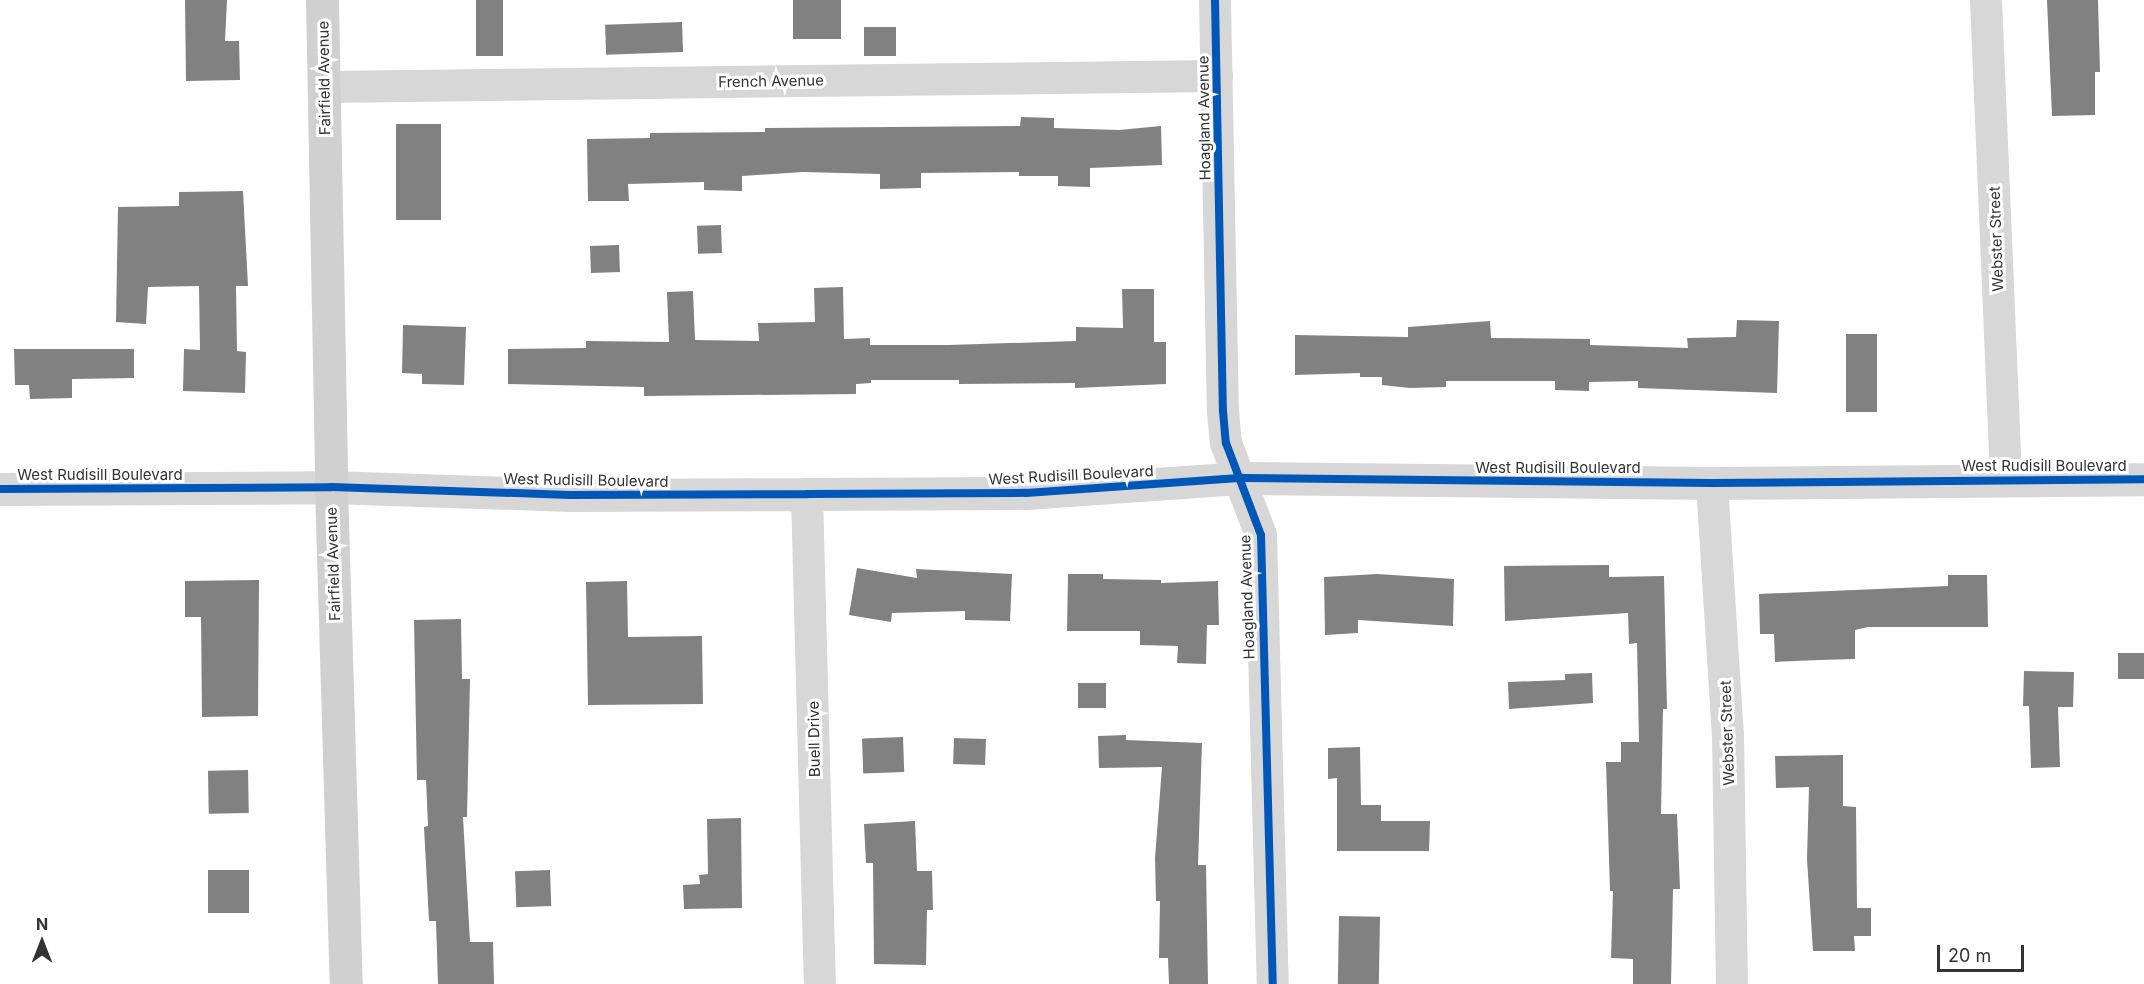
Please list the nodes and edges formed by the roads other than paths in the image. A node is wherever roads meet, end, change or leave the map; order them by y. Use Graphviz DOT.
graph roads {
  1 [pos="322,0"];
  2 [pos="1215,0"];
  3 [pos="1986,0"];
  4 [pos="1217,76"];
  5 [pos="325,87"];
  6 [pos="1242,478"];
  7 [pos="2006,479"];
  8 [pos="2144,479"];
  9 [pos="1712,483"];
  10 [pos="331,487"];
  11 [pos="0,489"];
  12 [pos="807,494"];
  13 [pos="346,984"];
  14 [pos="820,984"];
  15 [pos="1273,984"];
  16 [pos="1732,984"];
  1 -- 5 [label="main road, Fairfield Avenue"];
  2 -- 4 [label="street, Hoagland Avenue"];
  3 -- 7 [label="street, Webster Street"];
  4 -- 5 [label="street, French Avenue"];
  4 -- 6 [label="street, Hoagland Avenue"];
  5 -- 10 [label="main road, Fairfield Avenue"];
  6 -- 9 [label="street, West Rudisill Boulevard"];
  6 -- 12 [label="street, West Rudisill Boulevard"];
  6 -- 15 [label="street, Hoagland Avenue"];
  7 -- 8 [label="street, West Rudisill Boulevard"];
  7 -- 9 [label="street, West Rudisill Boulevard"];
  9 -- 16 [label="street, Webster Street"];
  10 -- 11 [label="street, West Rudisill Boulevard"];
  10 -- 12 [label="street, West Rudisill Boulevard"];
  10 -- 13 [label="main road, Fairfield Avenue"];
  12 -- 14 [label="street, Buell Drive"];
}
